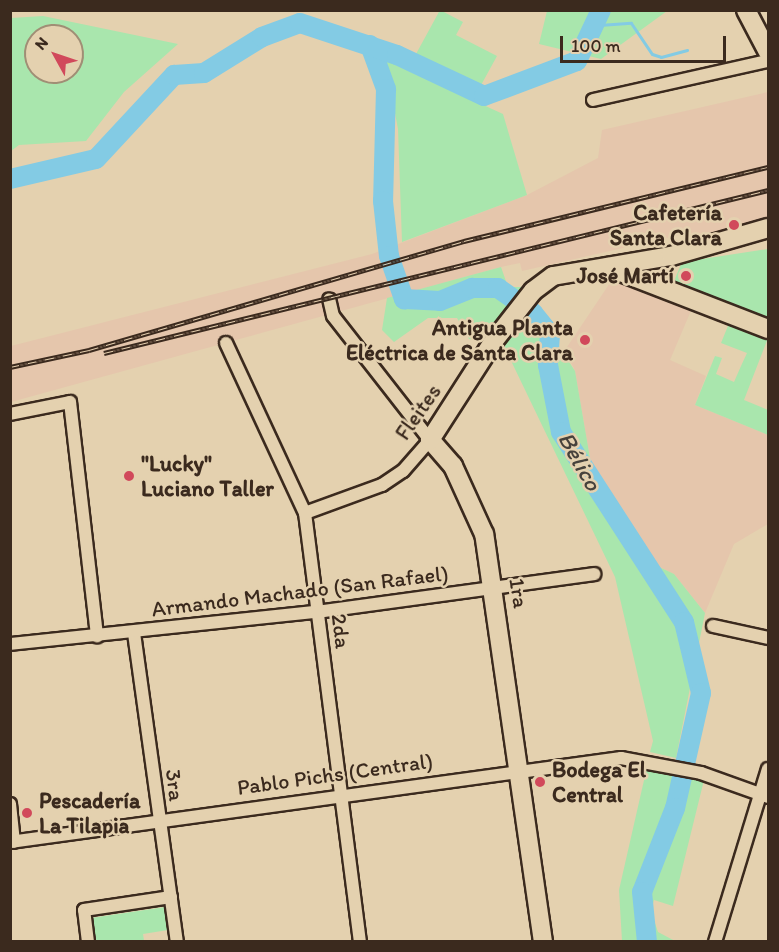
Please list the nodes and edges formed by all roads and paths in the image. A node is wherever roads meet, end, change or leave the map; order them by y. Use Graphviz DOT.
graph roads {
  1 [pos="746,10"];
  2 [pos="768,52"];
  3 [pos="768,61"];
  4 [pos="592,100"];
  5 [pos="768,228"];
  6 [pos="671,256"];
  7 [pos="605,265"];
  8 [pos="666,288"];
  9 [pos="329,299"];
  10 [pos="768,329"];
  11 [pos="226,343"];
  12 [pos="10,414"];
  13 [pos="430,440"];
  14 [pos="304,513"];
  15 [pos="594,574"];
  16 [pos="495,586"];
  17 [pos="317,612"];
  18 [pos="713,626"];
  19 [pos="134,633"];
  20 [pos="98,636"];
  21 [pos="768,638"];
  22 [pos="10,644"];
  23 [pos="520,769"];
  24 [pos="768,769"];
  25 [pos="341,795"];
  26 [pos="764,795"];
  27 [pos="10,804"];
  28 [pos="159,821"];
  29 [pos="12,842"];
  30 [pos="171,897"];
  31 [pos="88,942"];
  32 [pos="177,942"];
  33 [pos="360,942"];
  34 [pos="543,942"];
  35 [pos="715,942"];
  1 -- 2 [label="main road"];
  3 -- 4 [label="street"];
  5 -- 6 [label="main road, Fleites"];
  6 -- 7 [label="main road, Fleites"];
  6 -- 8 [label="main road"];
  7 -- 8 [label="main road"];
  7 -- 13 [label="main road, Fleites"];
  8 -- 10 [label="main road"];
  9 -- 13 [label="street, 1ra"];
  11 -- 14 [label="street, 2da"];
  12 -- 20 [label="street"];
  13 -- 14 [label="street, Fleites"];
  13 -- 16 [label="main road, 1ra"];
  14 -- 17 [label="street, 2da"];
  15 -- 16 [label="street, Armando Machado (San Rafael)"];
  16 -- 17 [label="street, Armando Machado (San Rafael)"];
  16 -- 23 [label="main road, 1ra"];
  17 -- 19 [label="street, Armando Machado (San Rafael)"];
  17 -- 25 [label="street, 2da"];
  18 -- 21 [label="street"];
  19 -- 20 [label="street, Armando Machado (San Rafael)"];
  19 -- 28 [label="street, 3ra"];
  20 -- 22 [label="street, Armando Machado (San Rafael)"];
  23 -- 25 [label="street, Pablo Pichs (Central)"];
  23 -- 26 [label="street, Pablo Pichs (Central)"];
  23 -- 34 [label="main road, 1ra"];
  24 -- 26 [label="street"];
  25 -- 28 [label="street, Pablo Pichs (Central)"];
  25 -- 33 [label="street, 2da"];
  26 -- 35 [label="street"];
  27 -- 29 [label="street"];
  28 -- 29 [label="street, Pablo Pichs (Central)"];
  28 -- 30 [label="street, 3ra"];
  30 -- 31 [label="street"];
  30 -- 32 [label="street, 3ra"];
}
